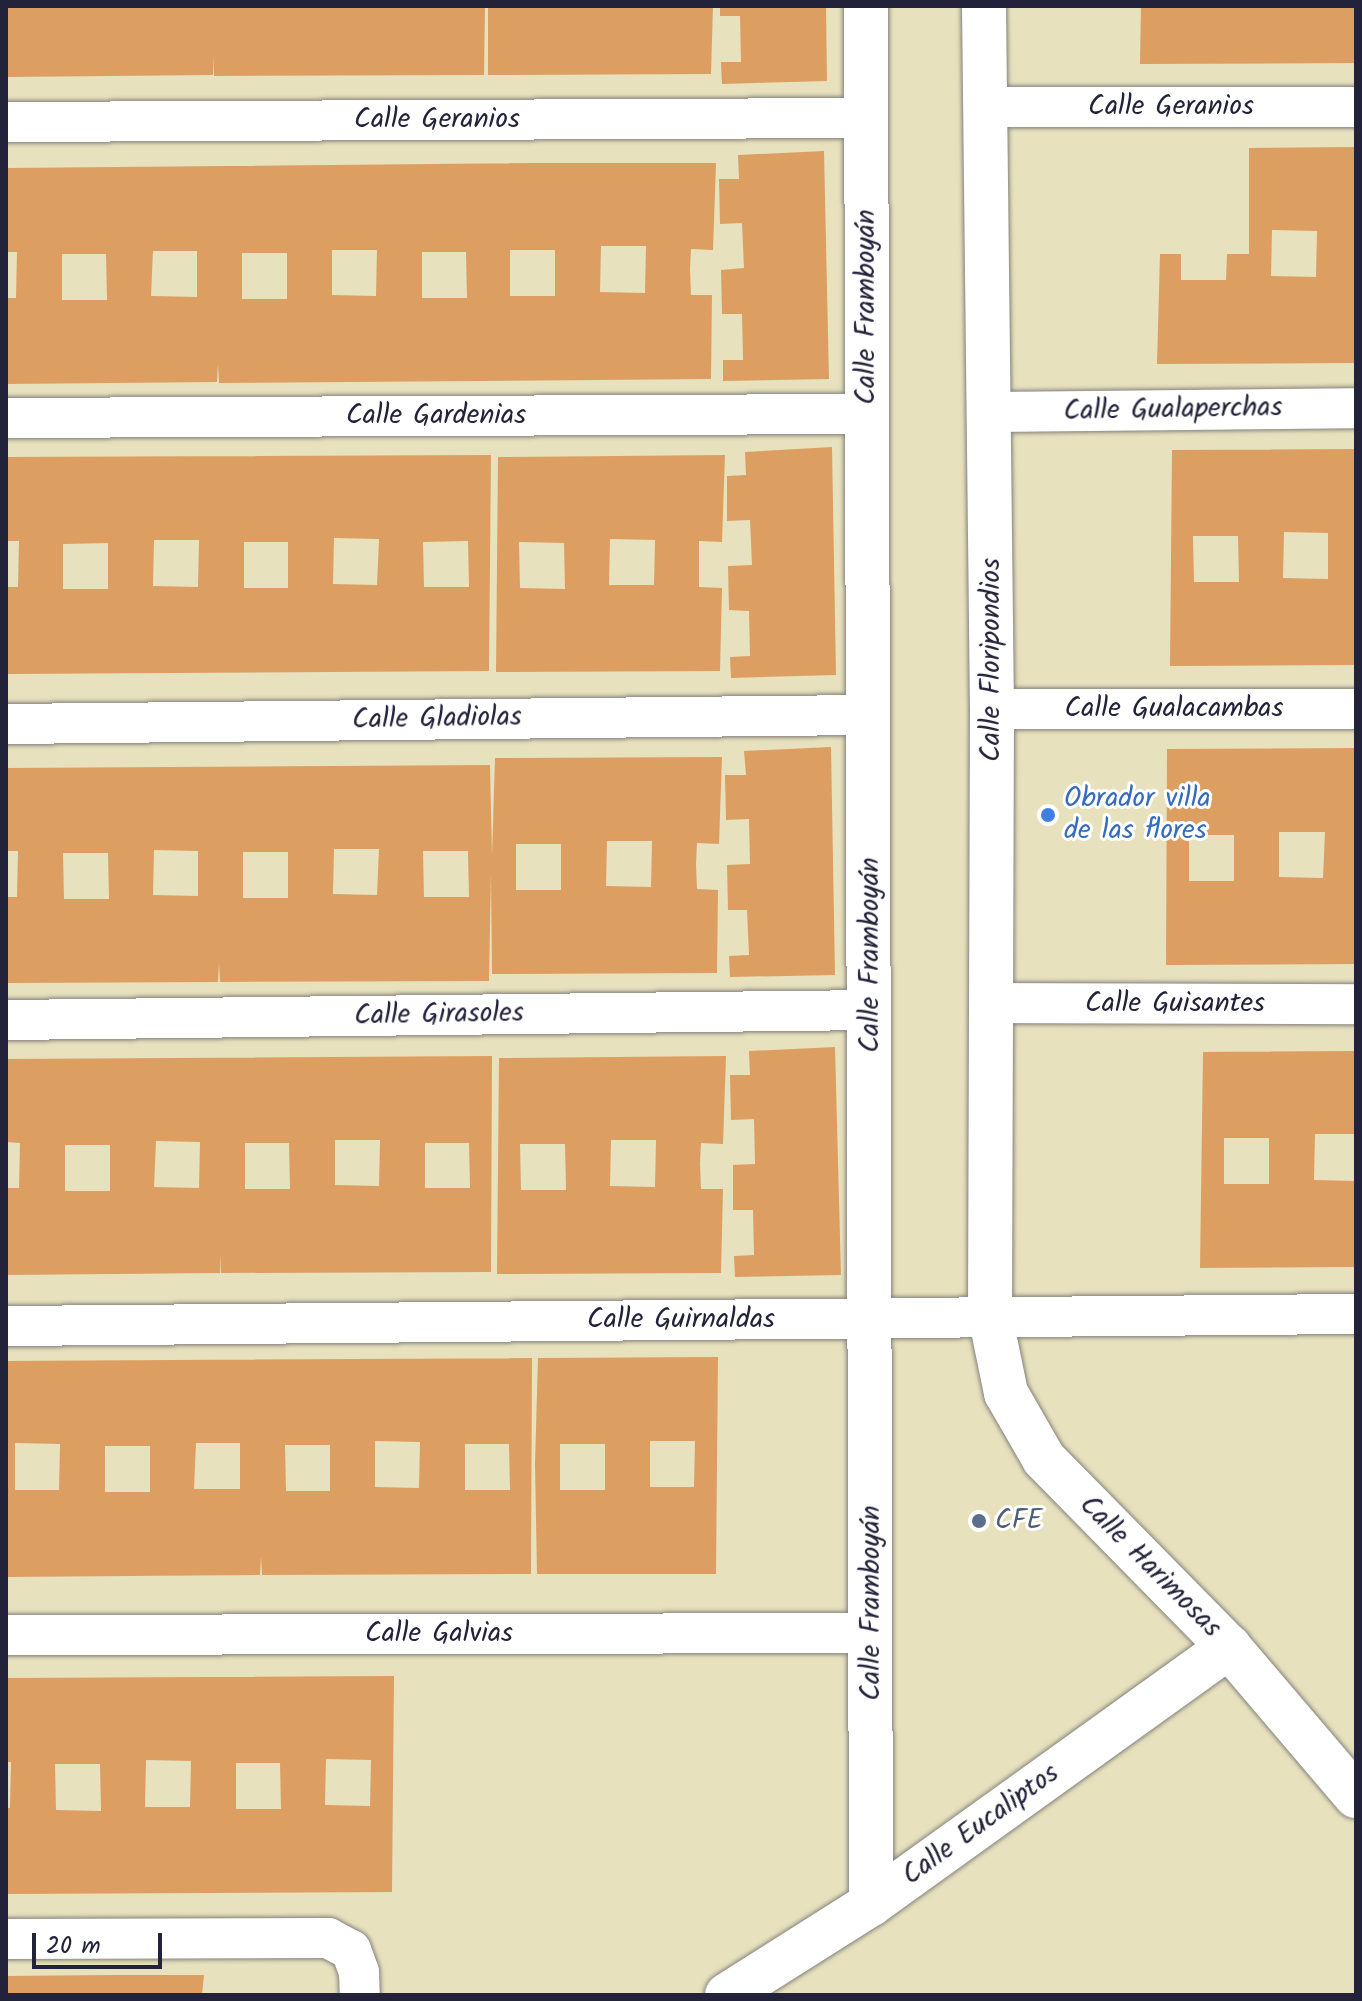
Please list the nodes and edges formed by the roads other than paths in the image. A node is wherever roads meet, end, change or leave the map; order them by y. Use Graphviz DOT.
graph roads {
  1 [pos="866,6"];
  2 [pos="984,6"];
  3 [pos="985,107"];
  4 [pos="1356,107"];
  5 [pos="868,118"];
  6 [pos="6,122"];
  7 [pos="1356,408"];
  8 [pos="990,412"];
  9 [pos="867,414"];
  10 [pos="6,418"];
  11 [pos="992,709"];
  12 [pos="1356,709"];
  13 [pos="869,715"];
  14 [pos="6,724"];
  15 [pos="993,1003"];
  16 [pos="1356,1004"];
  17 [pos="871,1010"];
  18 [pos="6,1020"];
  19 [pos="1356,1314"];
  20 [pos="990,1315"];
  21 [pos="872,1319"];
  22 [pos="6,1326"];
  23 [pos="871,1633"];
  24 [pos="6,1635"];
  25 [pos="1229,1647"];
  26 [pos="1356,1796"];
  27 [pos="871,1904"];
  28 [pos="6,1939"];
  29 [pos="360,1984"];
  30 [pos="727,1995"];
  1 -- 5 [label="street, Calle Framboyán"];
  2 -- 3 [label="street, Calle Floripondios"];
  3 -- 4 [label="street, Calle Geranios"];
  3 -- 8 [label="street, Calle Floripondios"];
  5 -- 6 [label="street, Calle Geranios"];
  5 -- 9 [label="street, Calle Framboyán"];
  7 -- 8 [label="street, Calle Gualaperchas"];
  8 -- 11 [label="street, Calle Floripondios"];
  9 -- 10 [label="street, Calle Gardenias"];
  9 -- 13 [label="street, Calle Framboyán"];
  11 -- 12 [label="street, Calle Gualacambas"];
  11 -- 15 [label="street, Calle Floripondios"];
  13 -- 14 [label="street, Calle Gladiolas"];
  13 -- 17 [label="street, Calle Framboyán"];
  15 -- 16 [label="street, Calle Guisantes"];
  15 -- 20 [label="street, Calle Floripondios"];
  17 -- 18 [label="street, Calle Girasoles"];
  17 -- 21 [label="street, Calle Framboyán"];
  19 -- 20 [label="street, Calle Guirnaldas"];
  20 -- 21 [label="street, Calle Guirnaldas"];
  20 -- 25 [label="street, Calle Harimosas"];
  21 -- 22 [label="street, Calle Guirnaldas"];
  21 -- 23 [label="street, Calle Framboyán"];
  23 -- 24 [label="street, Calle Galvias"];
  23 -- 27 [label="street, Calle Framboyán"];
  25 -- 26 [label="street, Calle Harimosas"];
  25 -- 27 [label="street, Calle Eucaliptos"];
  27 -- 30 [label="street, Calle Eucaliptos"];
  28 -- 29 [label="street"];
}
